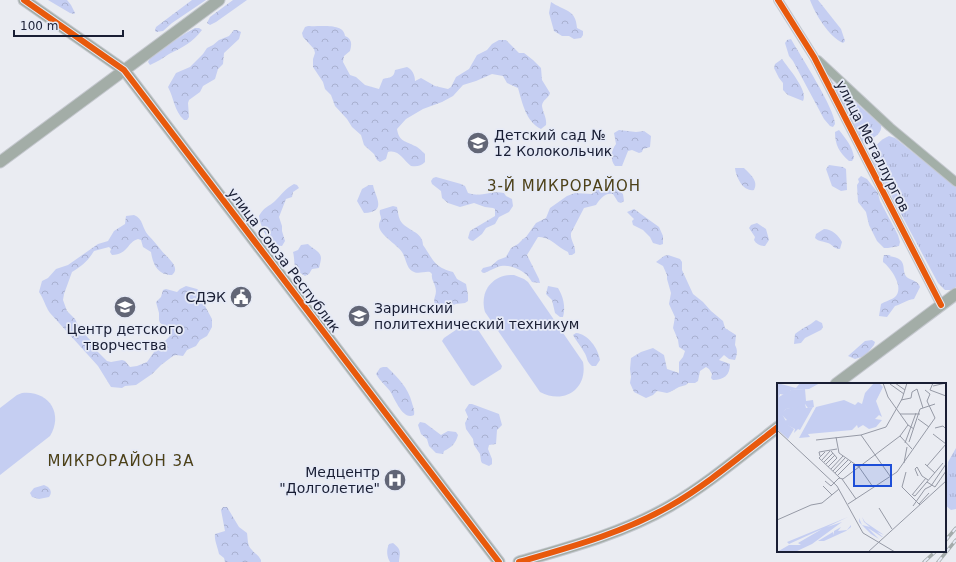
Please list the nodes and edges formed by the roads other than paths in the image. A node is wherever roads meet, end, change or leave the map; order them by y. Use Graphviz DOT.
graph roads {
  1 [pos="24,0"];
  2 [pos="219,0"];
  3 [pos="778,0"];
  4 [pos="814,57"];
  5 [pos="124,70"];
  6 [pos="0,162"];
  7 [pos="956,182"];
  8 [pos="956,294"];
  9 [pos="941,305"];
  10 [pos="837,383"];
  11 [pos="777,428"];
  12 [pos="499,562"];
  13 [pos="519,562"];
  1 -- 5 [label="street, улица Союза Республик"];
  2 -- 5 [label="street"];
  3 -- 4 [label="street, улица Металлургов"];
  4 -- 7 [label="street, улица Металлургов"];
  4 -- 9 [label="street, улица Металлургов"];
  5 -- 6 [label="street"];
  5 -- 12 [label="street, улица Союза Республик"];
  8 -- 9 [label="street"];
  9 -- 10 [label="street"];
  11 -- 13 [label="street"];
}
